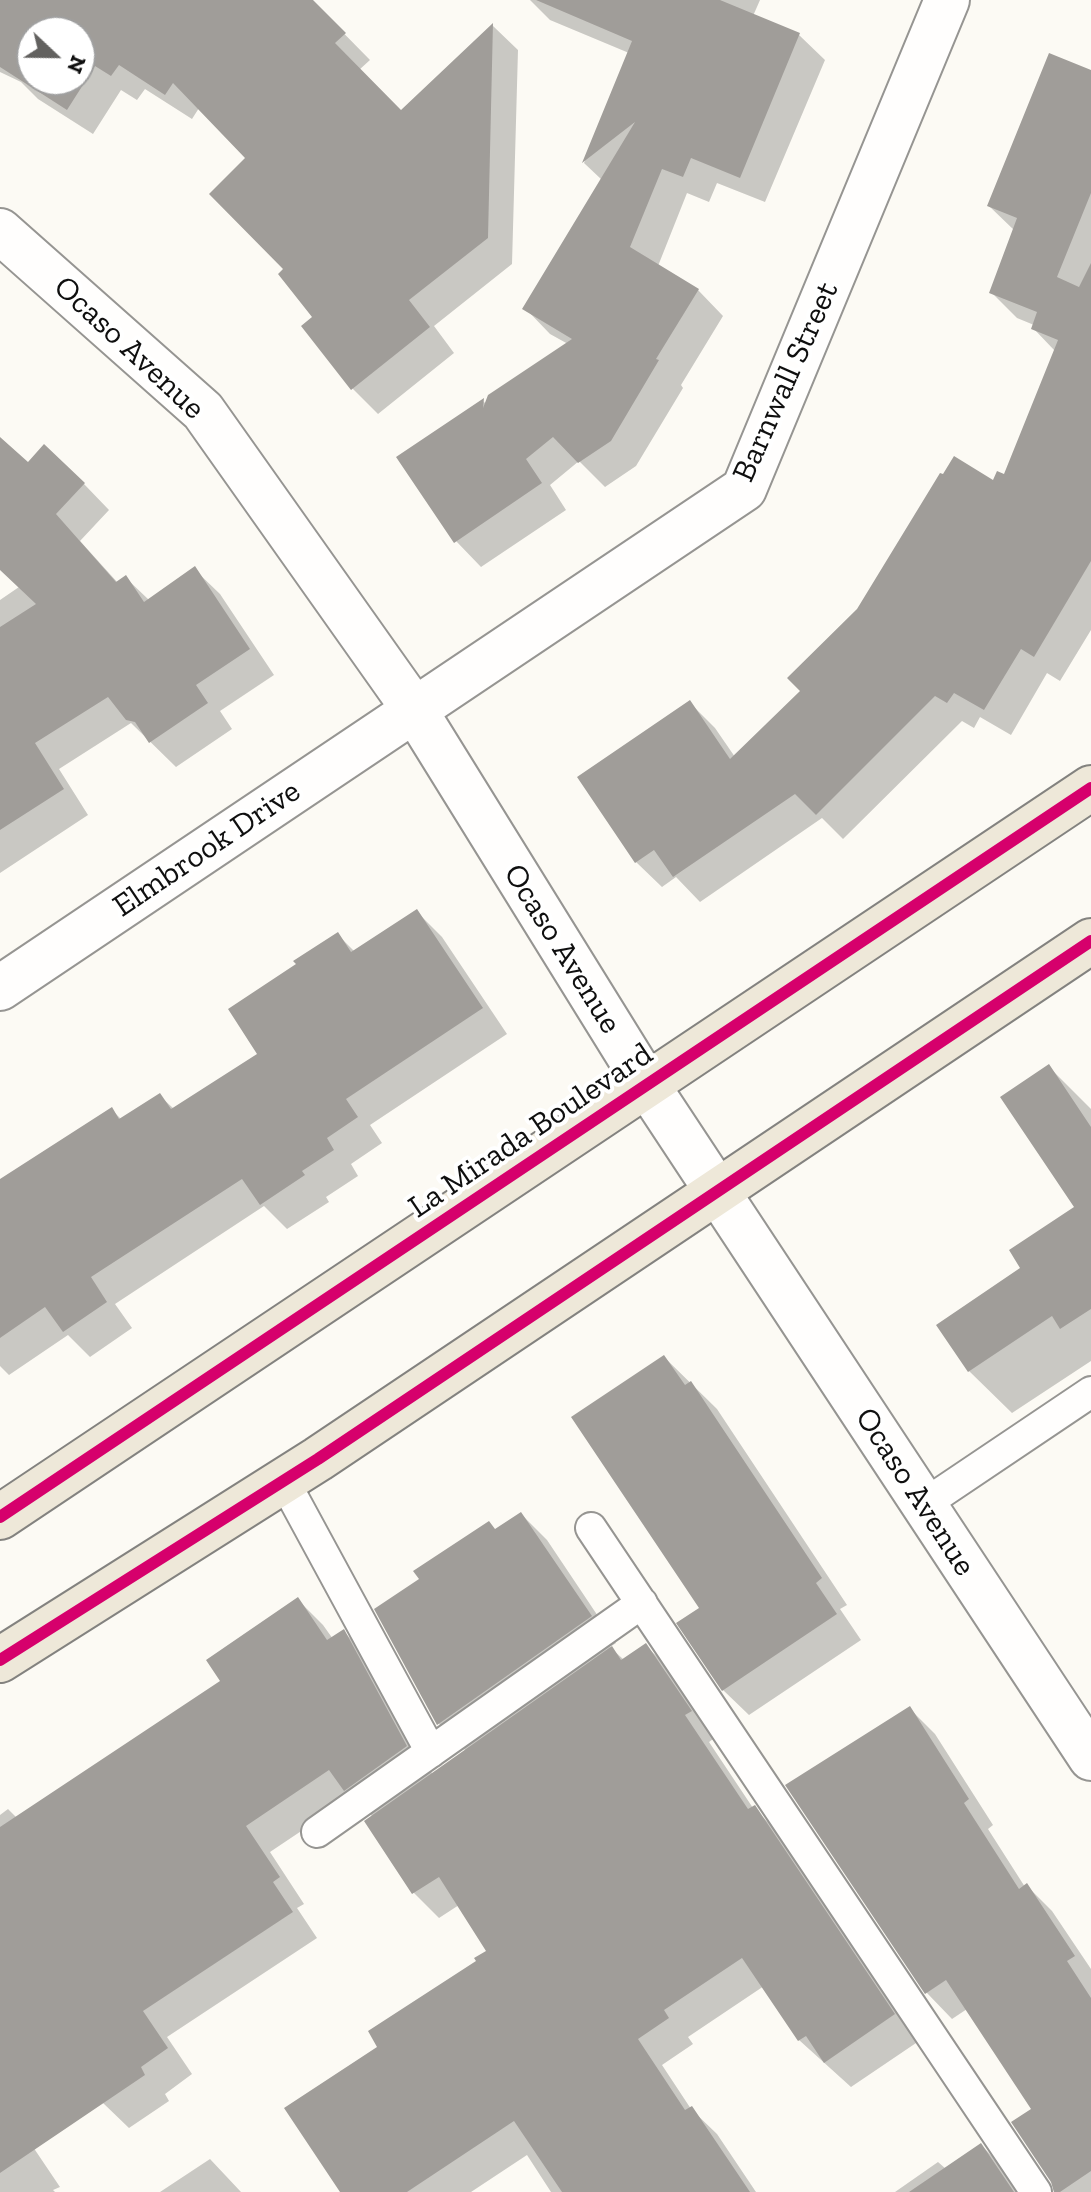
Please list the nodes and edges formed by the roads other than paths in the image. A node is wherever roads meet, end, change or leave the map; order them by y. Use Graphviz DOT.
graph roads {
  1 [pos="947,0"];
  2 [pos="0,231"];
  3 [pos="414,709"];
  4 [pos="1091,788"];
  5 [pos="1091,941"];
  6 [pos="0,988"];
  7 [pos="647,1085"];
  8 [pos="717,1191"];
  9 [pos="1091,1392"];
  10 [pos="284,1481"];
  11 [pos="923,1505"];
  12 [pos="0,1517"];
  13 [pos="591,1528"];
  14 [pos="642,1603"];
  15 [pos="0,1660"];
  16 [pos="431,1752"];
  17 [pos="1091,1758"];
  18 [pos="317,1832"];
  19 [pos="1036,2192"];
  1 -- 3 [label="street, Barnwall Street"];
  2 -- 3 [label="street, Ocaso Avenue"];
  3 -- 6 [label="street, Elmbrook Drive"];
  3 -- 7 [label="street, Ocaso Avenue"];
  4 -- 7 [label="main road, La Mirada Boulevard"];
  5 -- 8 [label="main road"];
  7 -- 8 [label="street, Ocaso Avenue"];
  7 -- 12 [label="main road, La Mirada Boulevard"];
  8 -- 10 [label="main road"];
  8 -- 11 [label="street, Ocaso Avenue"];
  9 -- 11 [label="lane"];
  10 -- 15 [label="main road"];
  10 -- 16 [label="lane"];
  11 -- 17 [label="street, Ocaso Avenue"];
  13 -- 14 [label="lane"];
  14 -- 16 [label="lane"];
  14 -- 19 [label="lane"];
  16 -- 18 [label="lane"];
}
